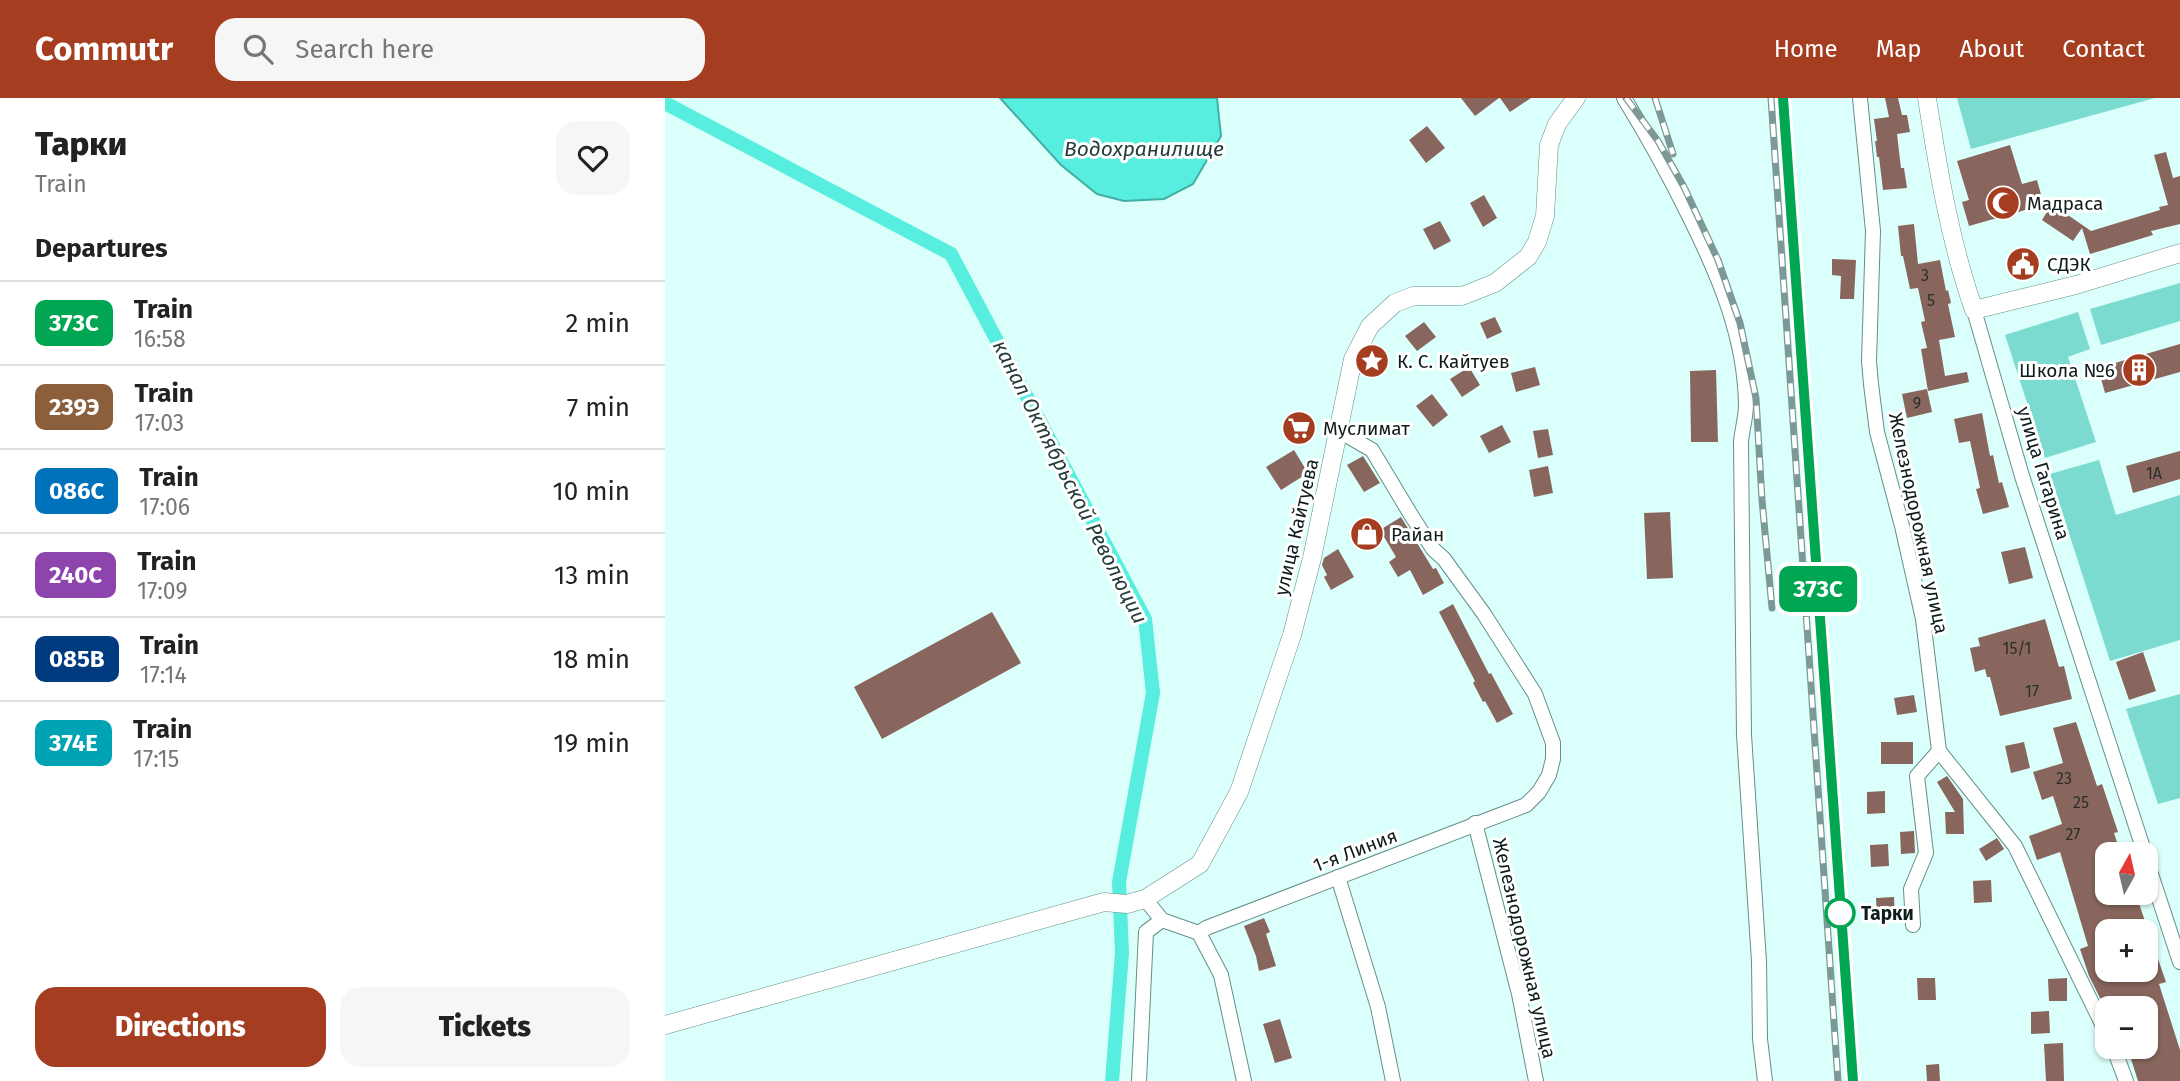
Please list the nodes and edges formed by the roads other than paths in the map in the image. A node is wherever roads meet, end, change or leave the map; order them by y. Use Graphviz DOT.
graph roads {
  1 [pos="1576,98"];
  2 [pos="1624,98"];
  3 [pos="1860,98"];
  4 [pos="1927,98"];
  5 [pos="2180,253"];
  6 [pos="1974,310"];
  7 [pos="1339,431"];
  8 [pos="1939,751"];
  9 [pos="1475,823"];
  10 [pos="2141,842"];
  11 [pos="1338,877"];
  12 [pos="2158,895"];
  13 [pos="1145,900"];
  14 [pos="1161,920"];
  15 [pos="1913,925"];
  16 [pos="1199,933"];
  17 [pos="2180,962"];
  18 [pos="2095,1009"];
  19 [pos="665,1025"];
  20 [pos="2118,1059"];
  21 [pos="1139,1081"];
  22 [pos="1244,1081"];
  23 [pos="1393,1081"];
  24 [pos="1536,1081"];
  25 [pos="1765,1081"];
  26 [pos="2126,1081"];
  1 -- 7 [label="main road, улица Кайтуева"];
  2 -- 25 [label="street"];
  3 -- 8 [label="street, Железнодорожная улица"];
  4 -- 6 [label="main road, улица Гагарина"];
  5 -- 6 [label="main road"];
  6 -- 10 [label="street, улица Гагарина"];
  7 -- 9 [label="street, 1-я Линия"];
  7 -- 13 [label="main road, улица Кайтуева"];
  8 -- 15 [label="street"];
  8 -- 18 [label="street"];
  9 -- 11 [label="street, 1-я Линия"];
  9 -- 24 [label="street, Железнодорожная улица"];
  11 -- 16 [label="street, 1-я Линия"];
  11 -- 23 [label="street"];
  12 -- 17 [label="street, улица Гагарина"];
  13 -- 14 [label="street"];
  13 -- 19 [label="main road, улица Кайтуева"];
  14 -- 16 [label="street"];
  14 -- 21 [label="street"];
  16 -- 22 [label="street"];
  20 -- 26 [label="street"];
}
